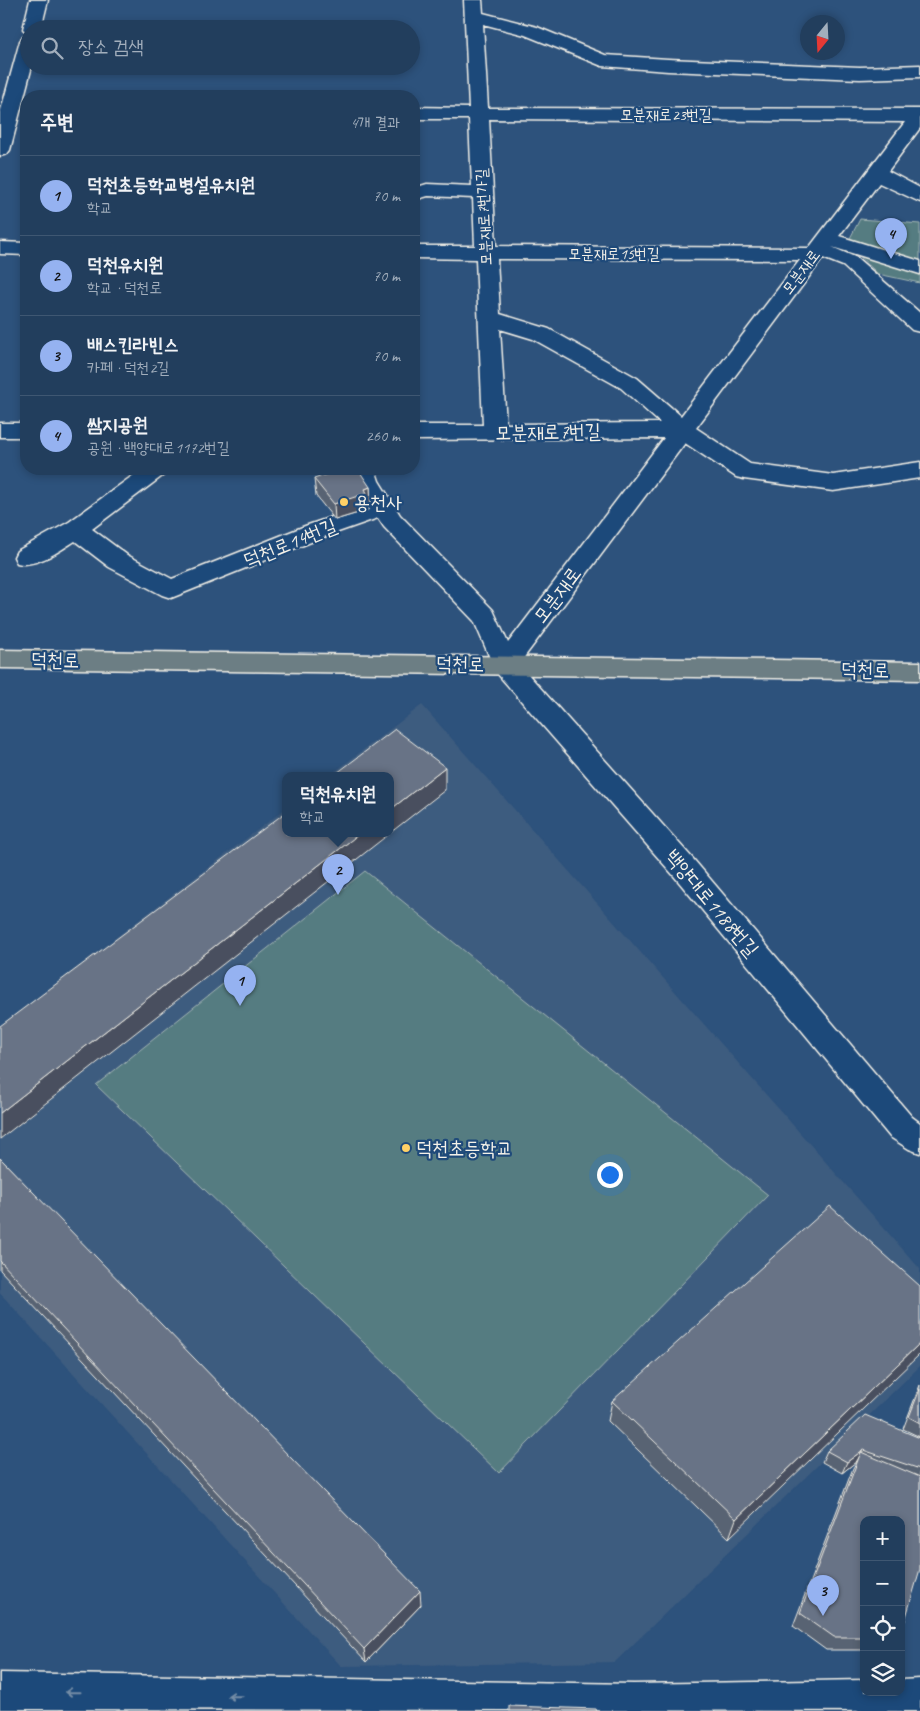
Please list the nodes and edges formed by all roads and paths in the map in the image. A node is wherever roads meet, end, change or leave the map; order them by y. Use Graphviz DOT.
graph roads {
  1 [pos="39,0"];
  2 [pos="473,8"];
  3 [pos="34,20"];
  4 [pos="920,71"];
  5 [pos="20,75"];
  6 [pos="12,109"];
  7 [pos="420,113"];
  8 [pos="479,114"];
  9 [pos="920,115"];
  10 [pos="0,150"];
  11 [pos="876,174"];
  12 [pos="420,192"];
  13 [pos="482,192"];
  14 [pos="920,196"];
  15 [pos="820,247"];
  16 [pos="0,248"];
  17 [pos="20,248"];
  18 [pos="420,252"];
  19 [pos="486,253"];
  20 [pos="920,268"];
  21 [pos="489,318"];
  22 [pos="920,325"];
  23 [pos="0,430"];
  24 [pos="20,430"];
  25 [pos="682,430"];
  26 [pos="420,433"];
  27 [pos="494,434"];
  28 [pos="920,470"];
  29 [pos="149,475"];
  30 [pos="366,475"];
  31 [pos="383,508"];
  32 [pos="75,530"];
  33 [pos="26,557"];
  34 [pos="0,659"];
  35 [pos="505,665"];
  36 [pos="920,671"];
  37 [pos="920,1139"];
  38 [pos="0,1691"];
  39 [pos="920,1698"];
  40 [pos="634,1707"];
  1 -- 3 [label="street"];
  2 -- 4 [label="street"];
  2 -- 8 [label="street, 모분재로7번가길"];
  5 -- 6 [label="street"];
  6 -- 10 [label="street"];
  7 -- 8 [label="street, 모분재로23번길"];
  8 -- 9 [label="street, 모분재로23번길"];
  8 -- 13 [label="street, 모분재로7번가길"];
  9 -- 11 [label="street, 모분재로"];
  11 -- 14 [label="street"];
  11 -- 15 [label="street, 모분재로"];
  12 -- 13 [label="street"];
  13 -- 19 [label="street, 모분재로7번가길"];
  15 -- 19 [label="street, 모분재로15번길"];
  15 -- 20 [label="street"];
  15 -- 22 [label="street"];
  15 -- 25 [label="street, 모분재로"];
  16 -- 17 [label="street"];
  18 -- 19 [label="street, 모분재로15번길"];
  19 -- 21 [label="street, 모분재로7번가길"];
  21 -- 25 [label="street"];
  21 -- 27 [label="street, 모분재로7번가길"];
  23 -- 24 [label="street"];
  25 -- 27 [label="street, 모분재로7번길"];
  25 -- 28 [label="street"];
  25 -- 35 [label="street, 모분재로"];
  26 -- 27 [label="street, 모분재로7번길"];
  29 -- 32 [label="street"];
  30 -- 31 [label="street"];
  31 -- 32 [label="street, 덕천로14번길"];
  31 -- 35 [label="street"];
  32 -- 33 [label="street"];
  34 -- 35 [label="main road, 덕천로"];
  35 -- 36 [label="main road, 덕천로"];
  35 -- 37 [label="street, 백양대로1188번길"];
  40 -- 38 [label="street, one-way"];
  39 -- 40 [label="street"];
}
